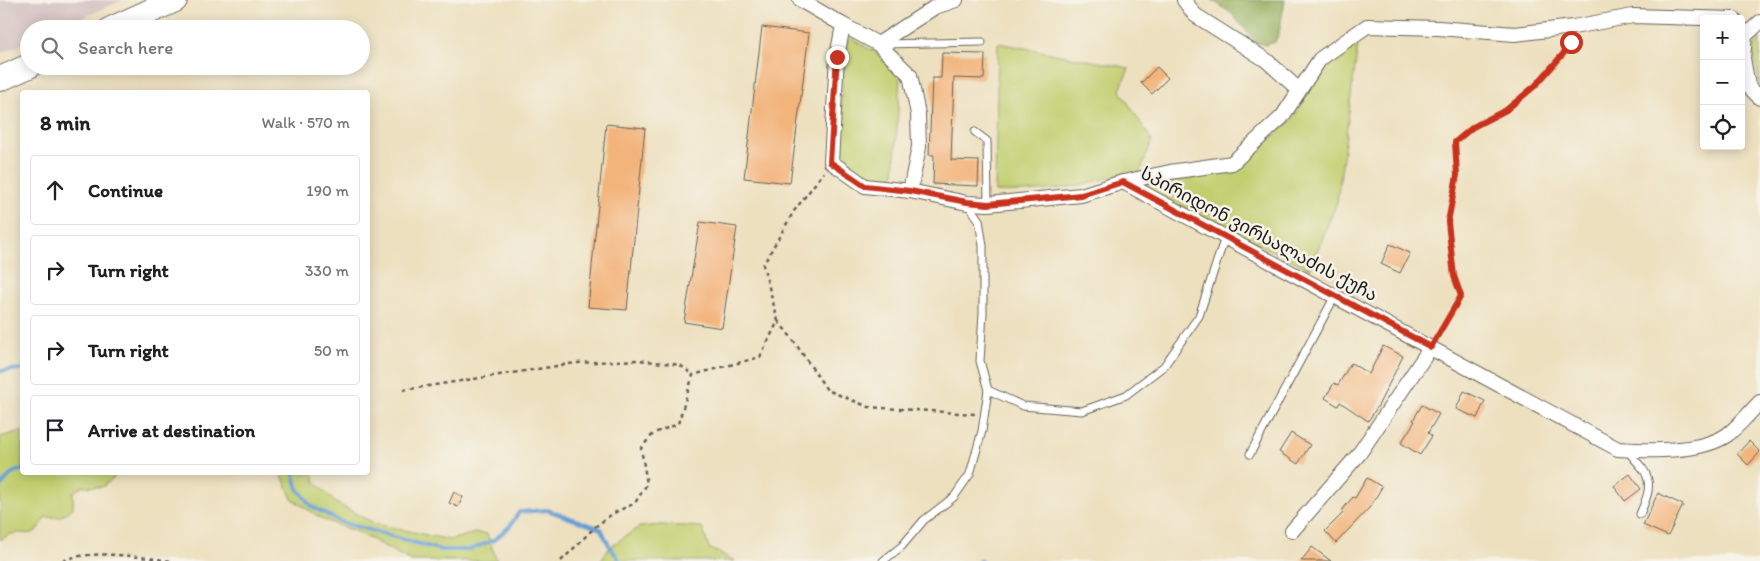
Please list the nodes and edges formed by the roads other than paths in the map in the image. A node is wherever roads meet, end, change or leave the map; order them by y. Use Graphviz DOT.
graph roads {
  1 [pos="175,0"];
  2 [pos="800,0"];
  3 [pos="956,0"];
  4 [pos="1184,0"];
  5 [pos="937,3"];
  6 [pos="1700,18"];
  7 [pos="131,20"];
  8 [pos="1745,21"];
  9 [pos="1758,23"];
  10 [pos="843,25"];
  11 [pos="982,42"];
  12 [pos="878,44"];
  13 [pos="20,70"];
  14 [pos="0,79"];
  15 [pos="1299,90"];
  16 [pos="1760,98"];
  17 [pos="975,132"];
  18 [pos="1123,182"];
  19 [pos="910,191"];
  20 [pos="967,202"];
  21 [pos="988,204"];
  22 [pos="1226,237"];
  23 [pos="1335,296"];
  24 [pos="1431,347"];
  25 [pos="988,390"];
  26 [pos="1760,402"];
  27 [pos="1628,450"];
  28 [pos="1250,454"];
  29 [pos="1640,514"];
  30 [pos="1292,532"];
  31 [pos="883,561"];
  1 -- 7 [label="highway"];
  2 -- 10 [label="street"];
  3 -- 5 [label="street"];
  4 -- 15 [label="street"];
  5 -- 12 [label="street"];
  6 -- 15 [label="street"];
  8 -- 9 [label="street"];
  9 -- 16 [label="street"];
  10 -- 12 [label="street"];
  10 -- 19 [label="street, სპირიდონ ვირსალაძის ქუჩა"];
  11 -- 12 [label="lane"];
  12 -- 19 [label="street"];
  13 -- 14 [label="highway"];
  15 -- 18 [label="street"];
  17 -- 21 [label="lane"];
  18 -- 21 [label="street, სპირიდონ ვირსალაძის ქუჩა"];
  18 -- 22 [label="street, სპირიდონ ვირსალაძის ქუჩა"];
  19 -- 20 [label="street, სპირიდონ ვირსალაძის ქუჩა"];
  20 -- 21 [label="street, სპირიდონ ვირსალაძის ქუჩა"];
  20 -- 25 [label="lane"];
  22 -- 23 [label="street, სპირიდონ ვირსალაძის ქუჩა"];
  22 -- 25 [label="lane"];
  23 -- 24 [label="street, სპირიდონ ვირსალაძის ქუჩა"];
  23 -- 28 [label="lane"];
  24 -- 27 [label="street, სპირიდონ ვირსალაძის ქუჩა"];
  24 -- 30 [label="street"];
  25 -- 31 [label="lane"];
  26 -- 27 [label="street, სპირიდონ ვირსალაძის ქუჩა"];
  27 -- 29 [label="lane"];
}
